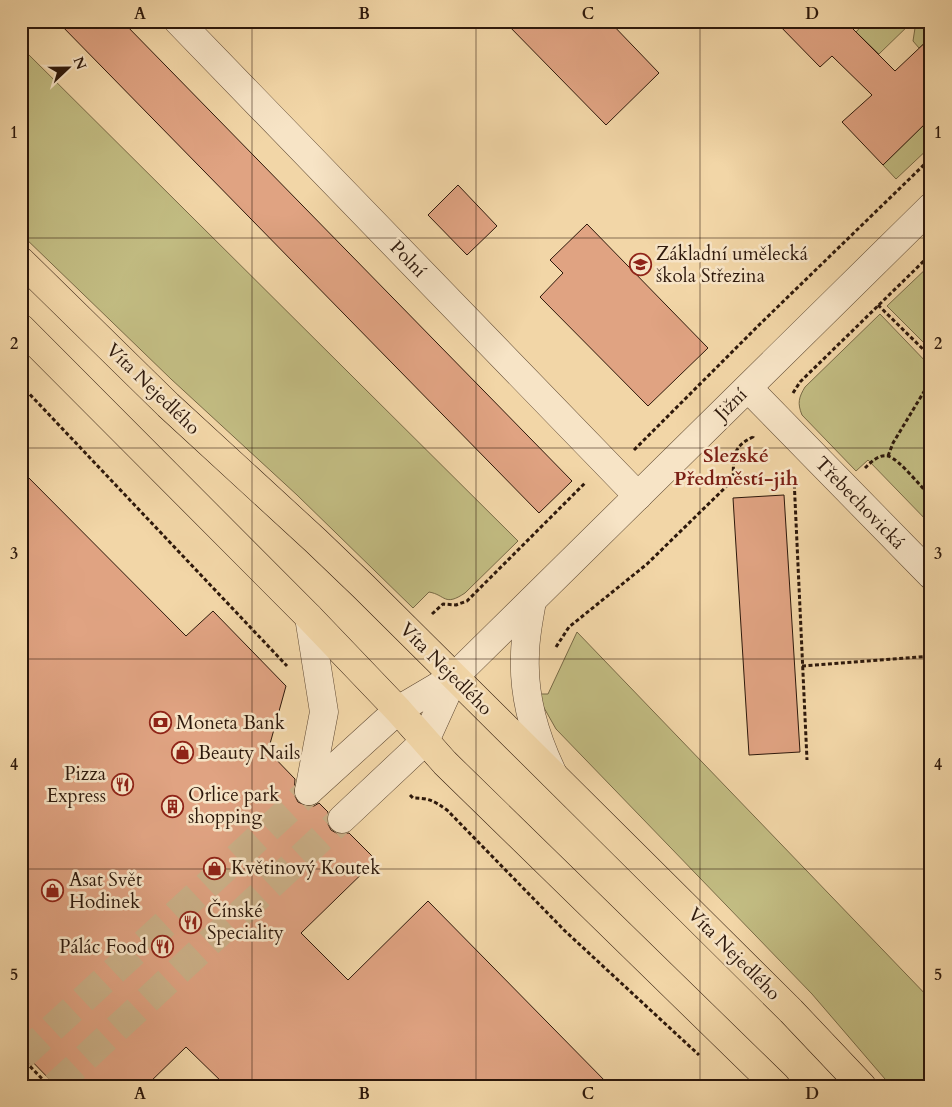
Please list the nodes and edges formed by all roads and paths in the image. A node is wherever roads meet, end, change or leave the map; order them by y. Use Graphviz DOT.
graph roads {
  1 [pos="178,21"];
  2 [pos="931,158"];
  3 [pos="931,207"];
  4 [pos="931,254"];
  5 [pos="21,261"];
  6 [pos="878,305"];
  7 [pos="21,328"];
  8 [pos="931,350"];
  9 [pos="930,355"];
  10 [pos="931,382"];
  11 [pos="21,385"];
  12 [pos="748,388"];
  13 [pos="792,397"];
  14 [pos="888,456"];
  15 [pos="605,463"];
  16 [pos="794,468"];
  17 [pos="860,473"];
  18 [pos="638,496"];
  19 [pos="931,497"];
  20 [pos="931,575"];
  21 [pos="532,601"];
  22 [pos="432,615"];
  23 [pos="309,617"];
  24 [pos="555,648"];
  25 [pos="931,656"];
  26 [pos="802,666"];
  27 [pos="293,673"];
  28 [pos="454,677"];
  29 [pos="398,710"];
  30 [pos="425,741"];
  31 [pos="807,760"];
  32 [pos="554,776"];
  33 [pos="412,798"];
  34 [pos="342,819"];
  35 [pos="21,1057"];
  36 [pos="703,1059"];
  37 [pos="49,1086"];
  38 [pos="776,1086"];
  39 [pos="862,1086"];
  1 -- 15 [label="street, Polní"];
  2 -- 15 [label="path"];
  3 -- 12 [label="street, Jižní"];
  4 -- 6 [label="path"];
  5 -- 28 [label="main road, Víta Nejedlého"];
  6 -- 9 [label="path"];
  6 -- 13 [label="path"];
  7 -- 23 [label="main road"];
  8 -- 9 [label="path"];
  10 -- 14 [label="path"];
  11 -- 27 [label="path"];
  12 -- 18 [label="street, Jižní"];
  12 -- 20 [label="street, Třebechovická"];
  12 -- 24 [label="path"];
  14 -- 17 [label="path"];
  14 -- 19 [label="path"];
  15 -- 18 [label="street, Polní"];
  15 -- 22 [label="path"];
  16 -- 26 [label="path"];
  18 -- 21 [label="street, Jižní"];
  21 -- 28 [label="street, Jižní"];
  21 -- 32 [label="street"];
  23 -- 29 [label="main road"];
  23 -- 29 [label="street"];
  25 -- 26 [label="path"];
  26 -- 31 [label="path"];
  28 -- 29 [label="street"];
  28 -- 30 [label="street"];
  28 -- 32 [label="main road, Víta Nejedlého"];
  29 -- 30 [label="main road"];
  30 -- 34 [label="street"];
  30 -- 38 [label="main road"];
  32 -- 39 [label="main road, Víta Nejedlého"];
  33 -- 36 [label="path"];
  35 -- 37 [label="path"];
}
